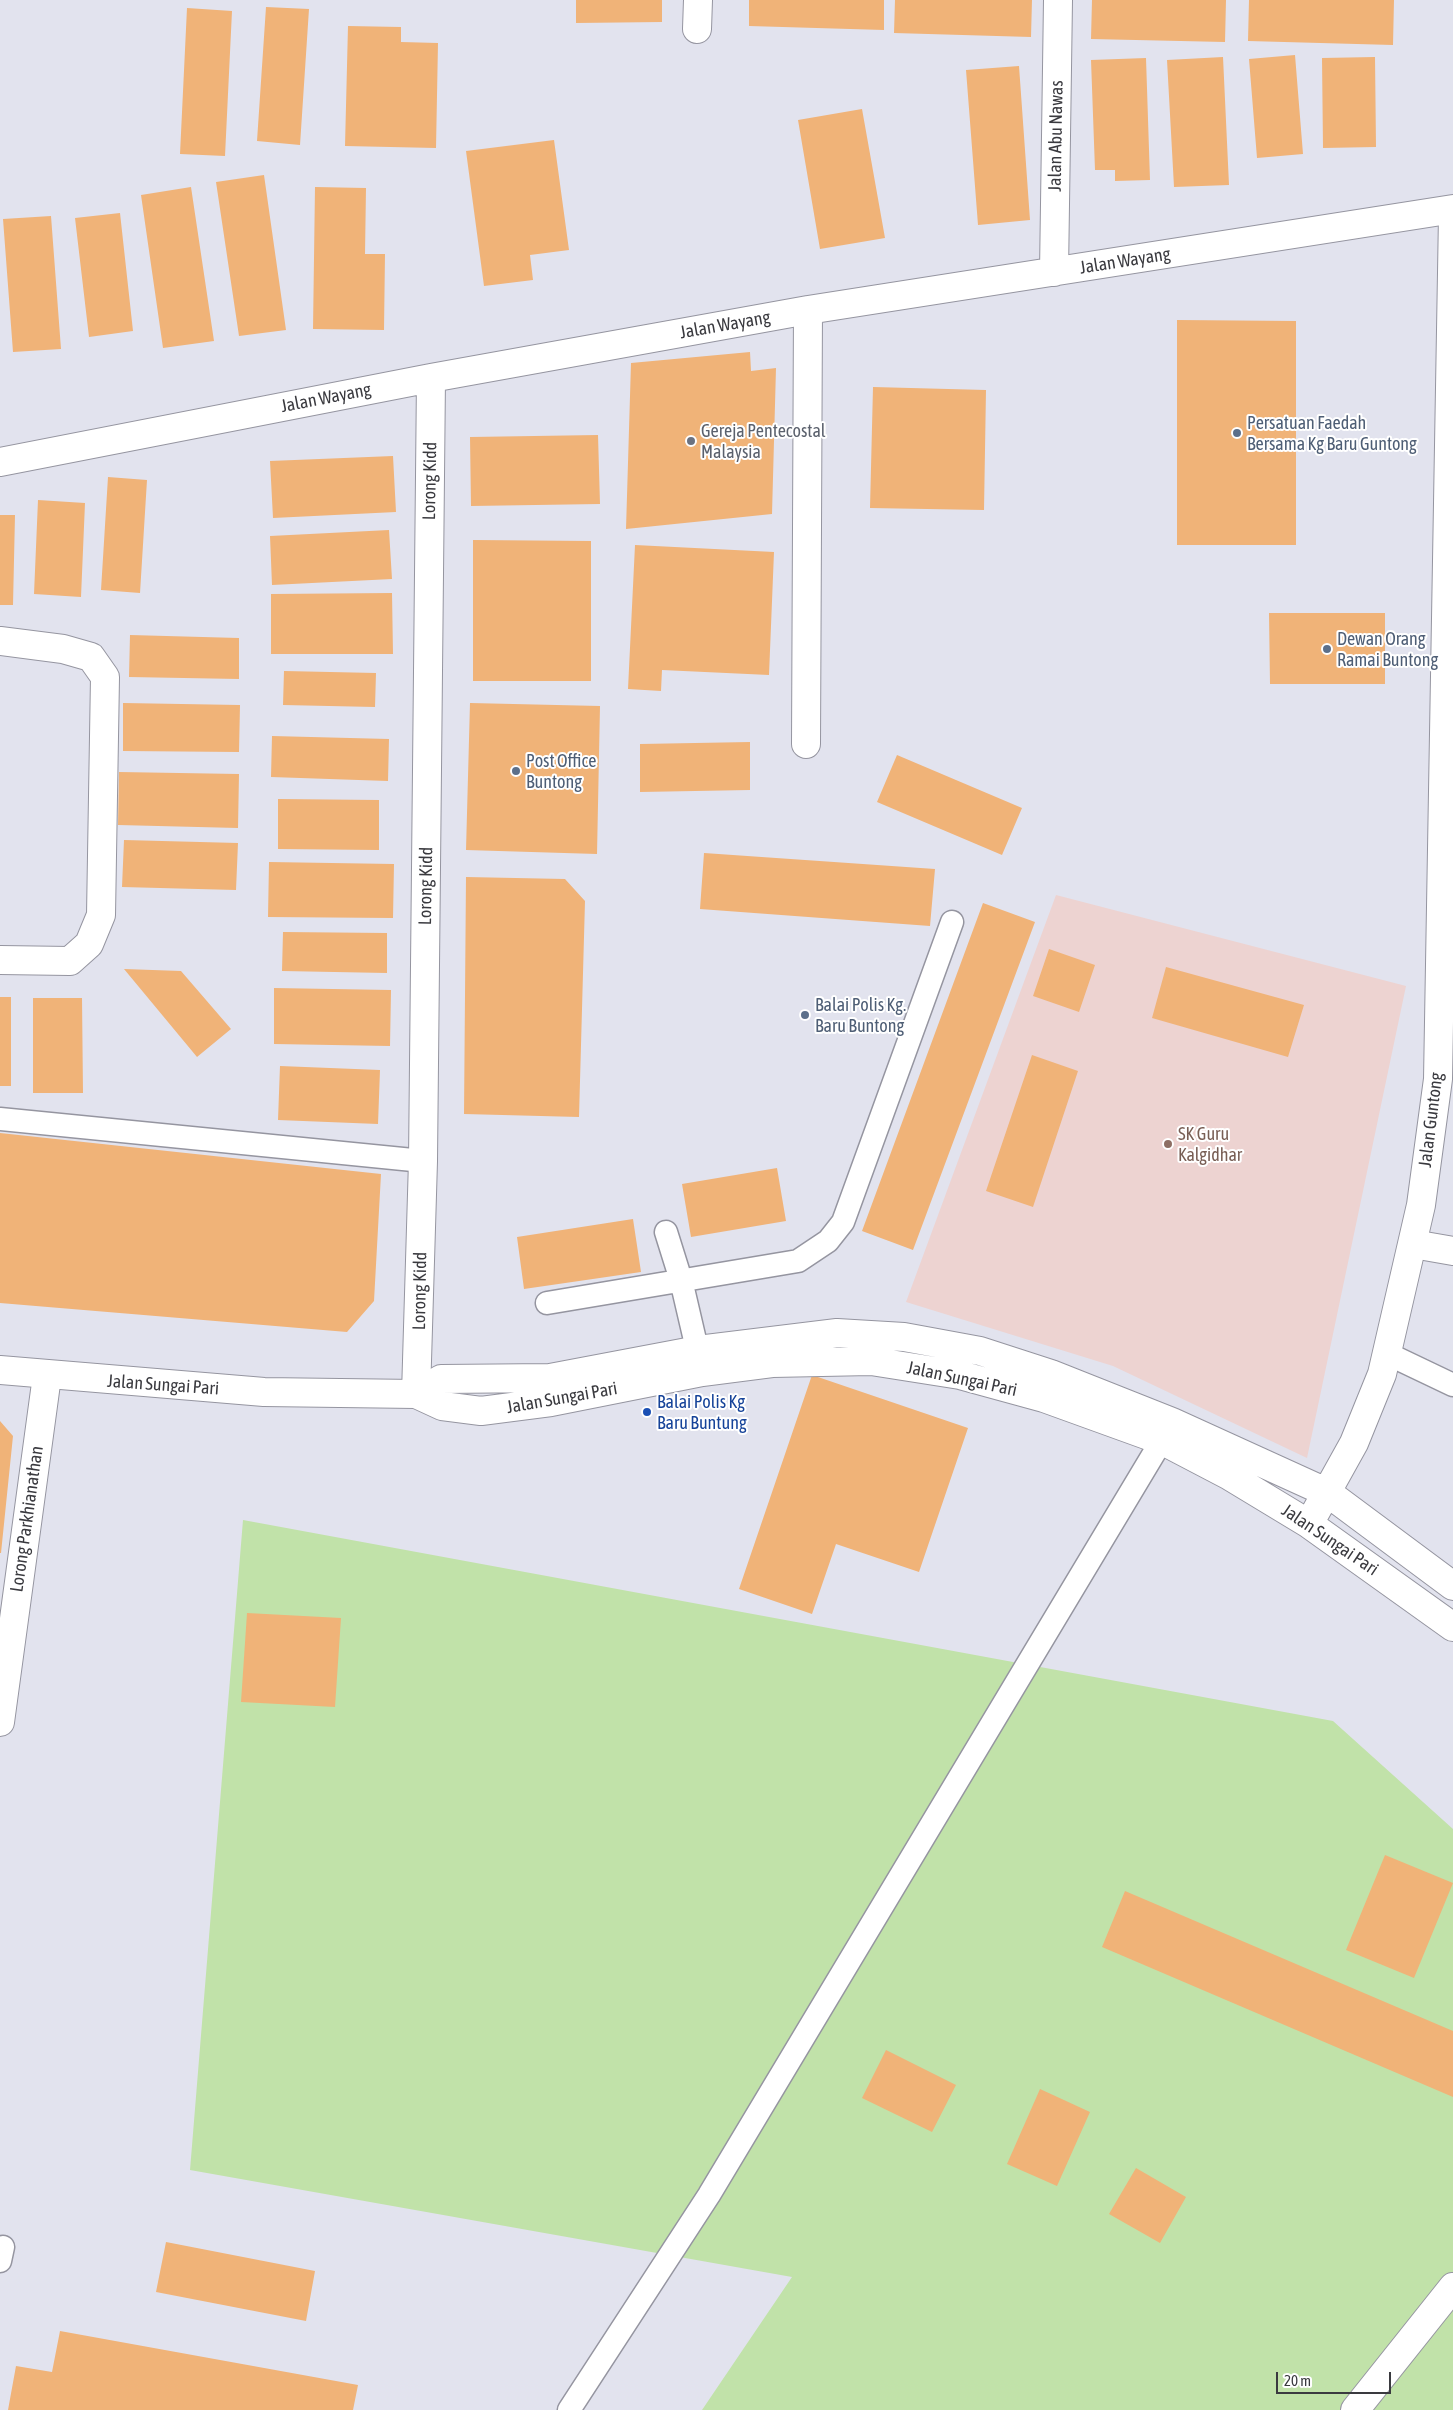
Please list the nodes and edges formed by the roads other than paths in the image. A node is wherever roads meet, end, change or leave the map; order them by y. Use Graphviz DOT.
graph roads {
  1 [pos="698,0"];
  2 [pos="1058,0"];
  3 [pos="697,29"];
  4 [pos="1453,209"];
  5 [pos="1453,215"];
  6 [pos="1054,272"];
  7 [pos="808,310"];
  8 [pos="431,378"];
  9 [pos="0,462"];
  10 [pos="0,641"];
  11 [pos="806,744"];
  12 [pos="952,922"];
  13 [pos="0,960"];
  14 [pos="0,1119"];
  15 [pos="424,1161"];
  16 [pos="666,1232"];
  17 [pos="1413,1244"];
  18 [pos="1453,1251"];
  19 [pos="681,1280"];
  20 [pos="547,1303"];
  21 [pos="1388,1354"];
  22 [pos="700,1361"];
  23 [pos="0,1370"];
  24 [pos="47,1376"];
  25 [pos="1453,1384"];
  26 [pos="416,1394"];
  27 [pos="1168,1432"];
  28 [pos="1328,1493"];
  29 [pos="1309,1524"];
  30 [pos="1453,1586"];
  31 [pos="1453,1627"];
  32 [pos="0,1722"];
  33 [pos="1453,2287"];
  34 [pos="569,2410"];
  35 [pos="1355,2410"];
  1 -- 3 [label="street"];
  2 -- 6 [label="street, Jalan Abu Nawas"];
  4 -- 6 [label="street, Jalan Wayang"];
  5 -- 17 [label="street, Jalan Guntong"];
  6 -- 7 [label="street, Jalan Wayang"];
  7 -- 8 [label="street, Jalan Wayang"];
  7 -- 11 [label="street"];
  8 -- 9 [label="street, Jalan Wayang"];
  8 -- 15 [label="street, Lorong Kidd"];
  10 -- 13 [label="street"];
  12 -- 19 [label="lane"];
  14 -- 15 [label="lane"];
  15 -- 26 [label="street, Lorong Kidd"];
  16 -- 19 [label="lane"];
  17 -- 18 [label="street"];
  17 -- 21 [label="street, Jalan Guntong"];
  19 -- 20 [label="lane"];
  19 -- 22 [label="lane"];
  21 -- 25 [label="lane"];
  21 -- 28 [label="street, Jalan Guntong"];
  22 -- 26 [label="street, Jalan Sungai Pari"];
  22 -- 27 [label="street, Jalan Sungai Pari"];
  23 -- 24 [label="street, Jalan Sungai Pari"];
  24 -- 26 [label="street, Jalan Sungai Pari"];
  24 -- 32 [label="street, Lorong Parkhianathan"];
  27 -- 28 [label="street, Jalan Sungai Pari"];
  27 -- 29 [label="street, Jalan Sungai Pari"];
  27 -- 34 [label="lane"];
  28 -- 29 [label="street, Jalan Guntong"];
  28 -- 30 [label="street, Jalan Sungai Pari"];
  29 -- 31 [label="street, Jalan Sungai Pari"];
  33 -- 35 [label="street"];
}
